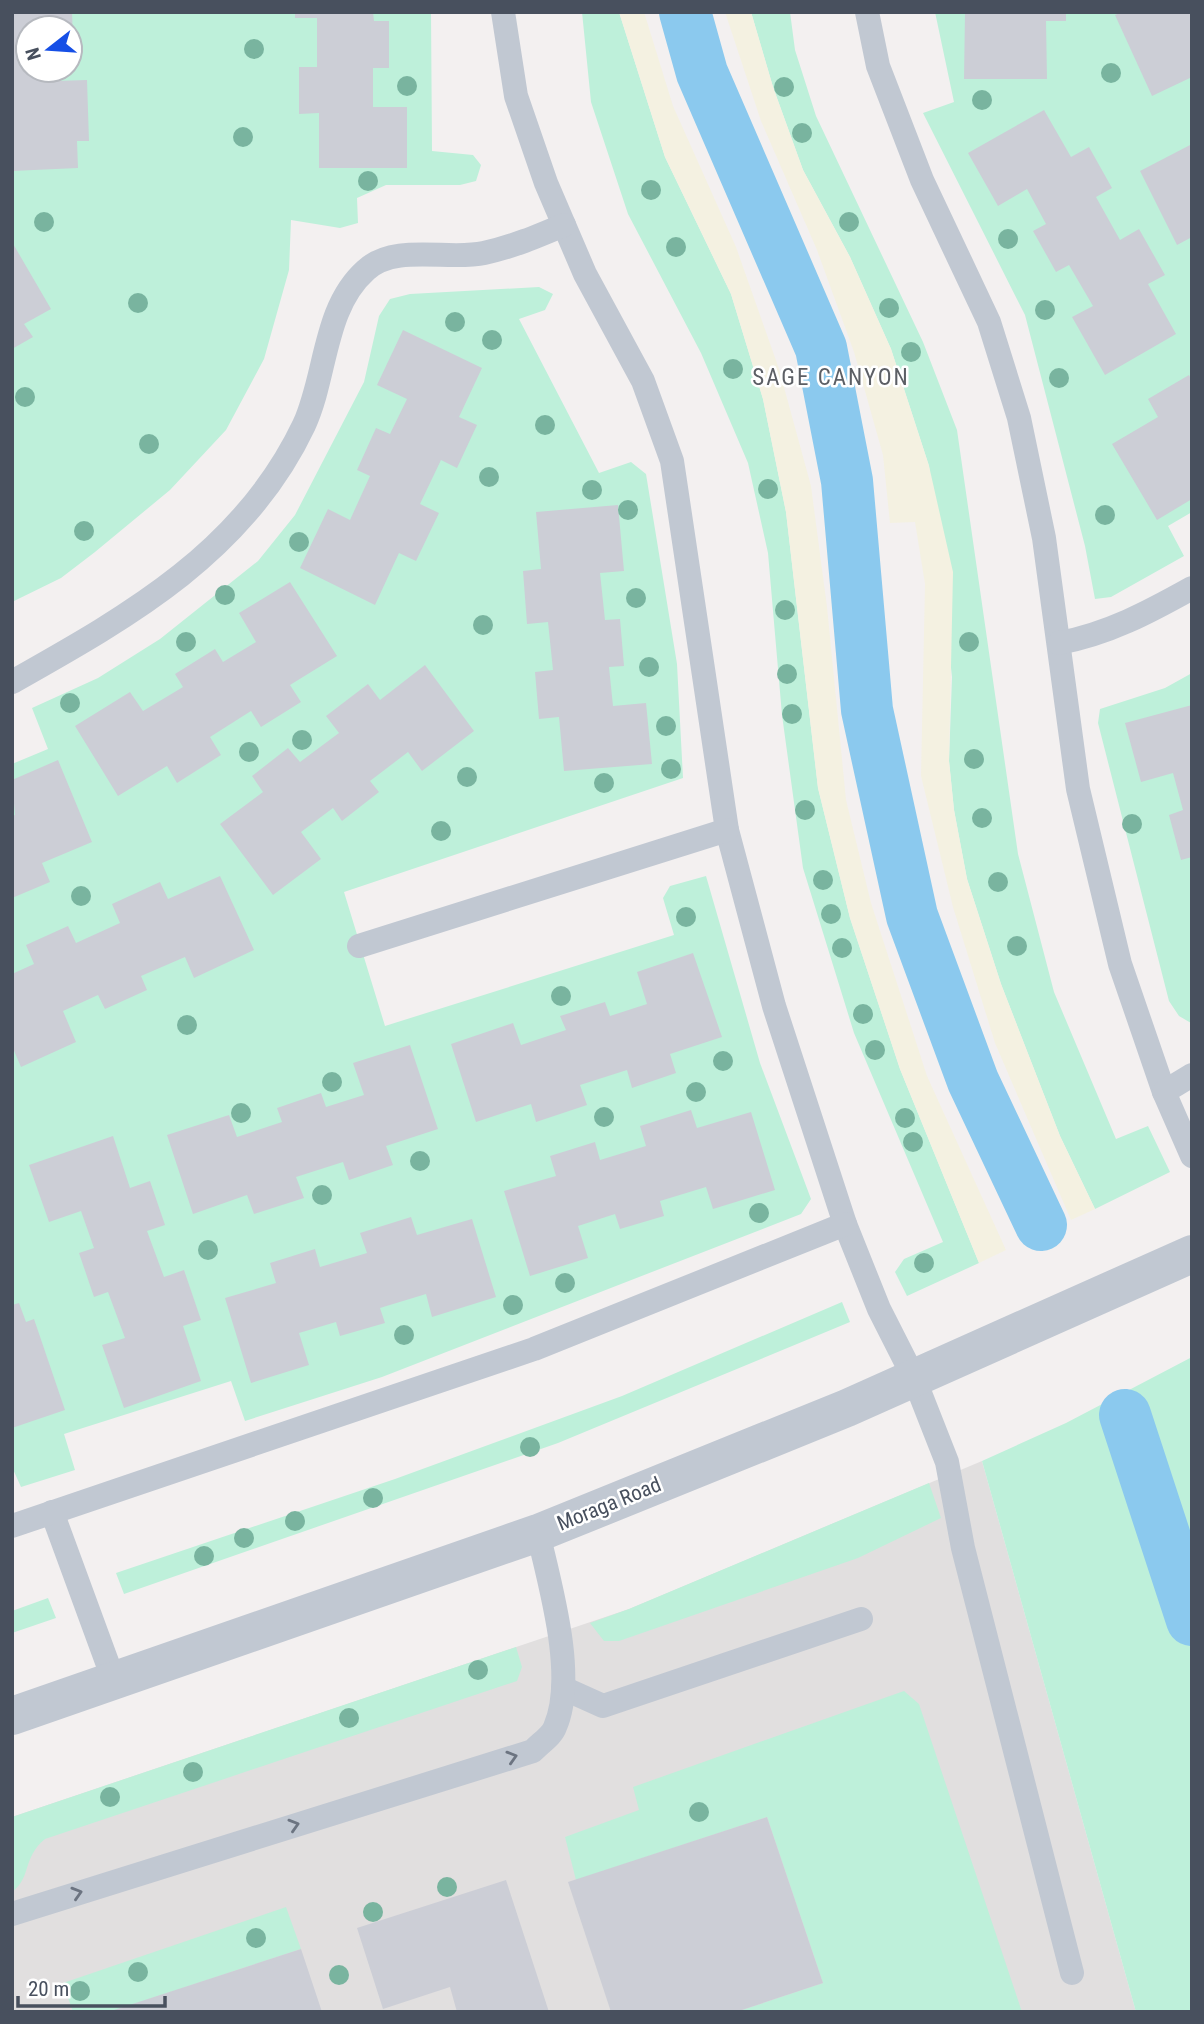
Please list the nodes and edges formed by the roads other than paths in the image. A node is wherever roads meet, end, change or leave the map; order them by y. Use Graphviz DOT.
graph roads {
  1 [pos="503,12"];
  2 [pos="867,12"];
  3 [pos="564,225"];
  4 [pos="1192,588"];
  5 [pos="1059,643"];
  6 [pos="12,682"];
  7 [pos="727,830"];
  8 [pos="359,946"];
  9 [pos="1192,1075"];
  10 [pos="1164,1092"];
  11 [pos="1192,1156"];
  12 [pos="845,1224"];
  13 [pos="1192,1254"];
  14 [pos="914,1378"];
  15 [pos="52,1512"];
  16 [pos="12,1526"];
  17 [pos="538,1533"];
  18 [pos="861,1619"];
  19 [pos="114,1681"];
  20 [pos="563,1688"];
  21 [pos="12,1716"];
  22 [pos="12,1914"];
  23 [pos="1072,1973"];
  1 -- 3 [label="lane"];
  2 -- 5 [label="lane"];
  3 -- 6 [label="lane"];
  3 -- 7 [label="lane"];
  4 -- 5 [label="lane"];
  5 -- 10 [label="lane"];
  7 -- 8 [label="lane"];
  7 -- 12 [label="lane"];
  9 -- 10 [label="lane"];
  10 -- 11 [label="lane"];
  12 -- 14 [label="lane"];
  12 -- 15 [label="lane"];
  13 -- 14 [label="street, Moraga Road"];
  14 -- 17 [label="street, Moraga Road"];
  14 -- 23 [label="lane"];
  15 -- 16 [label="lane"];
  15 -- 19 [label="lane"];
  17 -- 19 [label="street, Moraga Road"];
  17 -- 20 [label="lane"];
  18 -- 20 [label="lane"];
  19 -- 21 [label="street, Moraga Road"];
  22 -- 20 [label="lane, one-way"];
}
